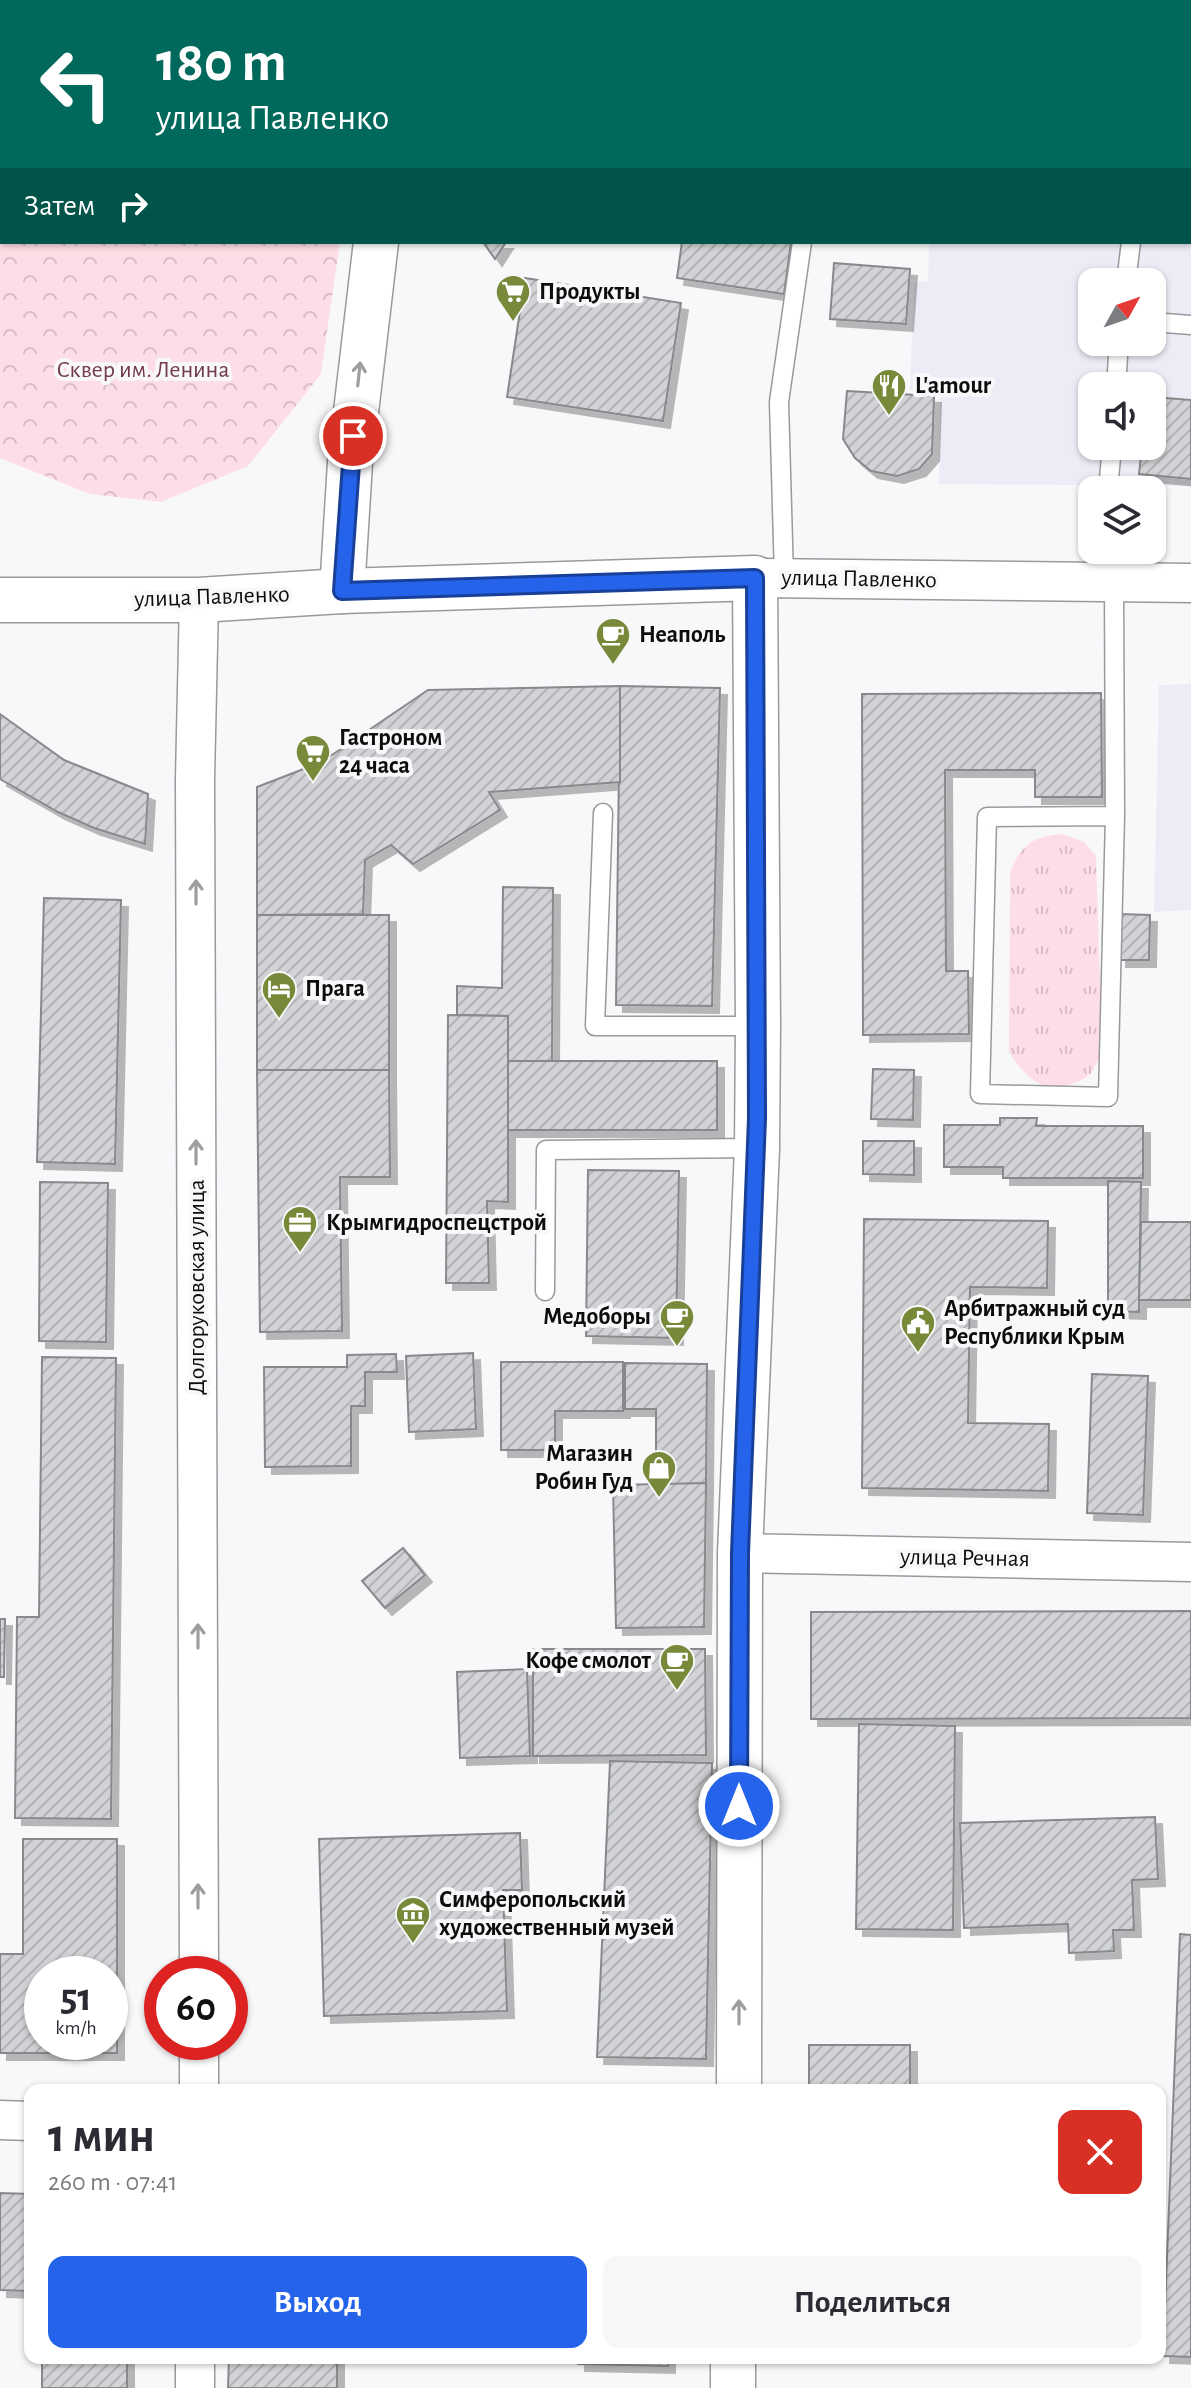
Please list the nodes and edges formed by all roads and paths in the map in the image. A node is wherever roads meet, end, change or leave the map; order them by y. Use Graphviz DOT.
graph roads {
  1 [pos="376,244"];
  2 [pos="802,244"];
  3 [pos="1131,244"];
  4 [pos="1128,268"];
  5 [pos="1166,323"];
  6 [pos="1191,325"];
  7 [pos="1113,566"];
  8 [pos="770,578"];
  9 [pos="1191,583"];
  10 [pos="342,591"];
  11 [pos="0,600"];
  12 [pos="199,600"];
  13 [pos="603,813"];
  14 [pos="1115,816"];
  15 [pos="758,1026"];
  16 [pos="757,1148"];
  17 [pos="545,1291"];
  18 [pos="740,1553"];
  19 [pos="1191,1562"];
  20 [pos="199,1956"];
  21 [pos="199,2060"];
  22 [pos="199,2084"];
  23 [pos="739,2084"];
  24 [pos="0,2120"];
  25 [pos="24,2121"];
  26 [pos="195,2364"];
  27 [pos="733,2364"];
  28 [pos="195,2388"];
  29 [pos="733,2388"];
  10 -- 1 [label="main road, one-way"];
  2 -- 8 [label="lane"];
  3 -- 4 [label="lane"];
  5 -- 6 [label="lane"];
  7 -- 8 [label="street, улица Павленко"];
  7 -- 9 [label="street, улица Павленко"];
  7 -- 14 [label="lane"];
  8 -- 10 [label="main road, улица Павленко"];
  8 -- 15 [label="main road"];
  10 -- 12 [label="main road, улица Павленко"];
  11 -- 12 [label="main road, улица Павленко"];
  20 -- 12 [label="street, Долгоруковская улица, one-way"];
  13 -- 15 [label="lane"];
  14 -- 14 [label="lane"];
  15 -- 16 [label="main road"];
  16 -- 17 [label="lane"];
  16 -- 18 [label="main road"];
  18 -- 19 [label="street, улица Речная"];
  23 -- 18 [label="main road, one-way"];
  21 -- 22 [label="street"];
  24 -- 25 [label="street"];
  26 -- 28 [label="street"];
  27 -- 29 [label="main road"];
}
